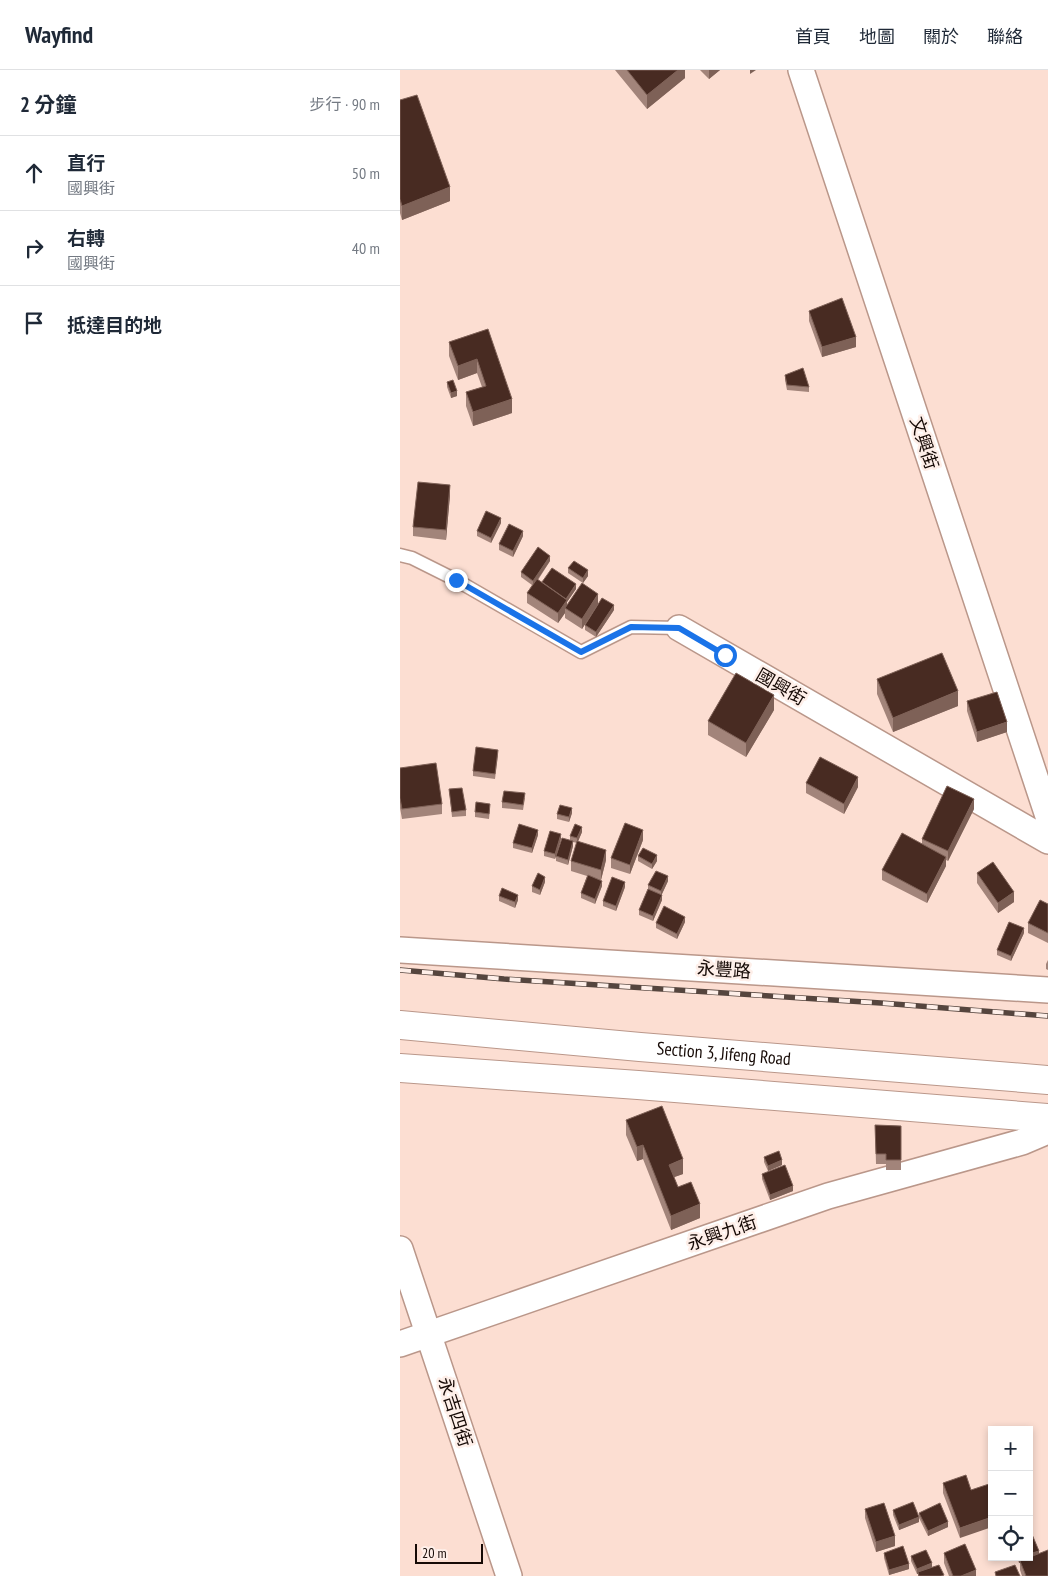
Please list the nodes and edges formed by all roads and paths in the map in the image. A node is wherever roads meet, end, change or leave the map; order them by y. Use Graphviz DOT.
graph roads {
  1 [pos="801,70"];
  2 [pos="400,555"];
  3 [pos="679,628"];
  4 [pos="1048,816"];
  5 [pos="1048,841"];
  6 [pos="400,950"];
  7 [pos="1048,990"];
  8 [pos="400,1025"];
  9 [pos="400,1068"];
  10 [pos="1048,1080"];
  11 [pos="1048,1118"];
  12 [pos="1048,1131"];
  13 [pos="400,1249"];
  14 [pos="429,1335"];
  15 [pos="400,1344"];
  16 [pos="509,1576"];
  1 -- 4 [label="street, 文興街"];
  2 -- 3 [label="lane, 國興街"];
  3 -- 5 [label="street, 國興街"];
  6 -- 7 [label="street, 永豐路"];
  8 -- 10 [label="main road, Section 3, Jifeng Road"];
  9 -- 11 [label="main road"];
  12 -- 14 [label="street, 永興九街"];
  13 -- 14 [label="street, 永吉四街"];
  14 -- 15 [label="street, 永興九街"];
  14 -- 16 [label="street, 永吉四街"];
}
